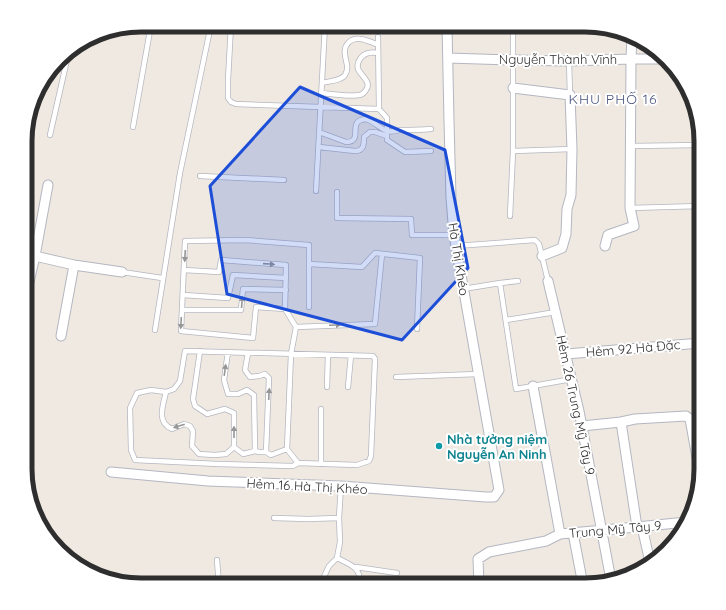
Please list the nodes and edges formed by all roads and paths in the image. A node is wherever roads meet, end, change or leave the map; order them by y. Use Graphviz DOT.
graph roads {
  1 [pos="150,32"];
  2 [pos="210,32"];
  3 [pos="231,32"];
  4 [pos="325,32"];
  5 [pos="447,32"];
  6 [pos="513,32"];
  7 [pos="378,38"];
  8 [pos="632,43"];
  9 [pos="378,45"];
  10 [pos="378,53"];
  11 [pos="448,58"];
  12 [pos="631,59"];
  13 [pos="657,59"];
  14 [pos="513,60"];
  15 [pos="67,61"];
  16 [pos="569,61"];
  17 [pos="322,83"];
  18 [pos="513,88"];
  19 [pos="321,93"];
  20 [pos="570,95"];
  21 [pos="321,107"];
  22 [pos="379,109"];
  23 [pos="133,127"];
  24 [pos="431,129"];
  25 [pos="320,132"];
  26 [pos="387,134"];
  27 [pos="50,136"];
  28 [pos="694,145"];
  29 [pos="631,146"];
  30 [pos="319,148"];
  31 [pos="572,149"];
  32 [pos="431,151"];
  33 [pos="513,151"];
  34 [pos="200,176"];
  35 [pos="284,180"];
  36 [pos="48,185"];
  37 [pos="316,191"];
  38 [pos="337,192"];
  39 [pos="694,206"];
  40 [pos="630,208"];
  41 [pos="510,216"];
  42 [pos="454,235"];
  43 [pos="456,246"];
  44 [pos="604,246"];
  45 [pos="382,254"];
  46 [pos="35,256"];
  47 [pos="542,256"];
  48 [pos="309,264"];
  49 [pos="74,265"];
  50 [pos="32,269"];
  51 [pos="184,270"];
  52 [pos="122,272"];
  53 [pos="162,278"];
  54 [pos="286,278"];
  55 [pos="548,281"];
  56 [pos="518,282"];
  57 [pos="500,283"];
  58 [pos="463,289"];
  59 [pos="286,290"];
  60 [pos="183,295"];
  61 [pos="309,307"];
  62 [pos="285,309"];
  63 [pos="182,310"];
  64 [pos="556,312"];
  65 [pos="506,320"];
  66 [pos="296,327"];
  67 [pos="417,329"];
  68 [pos="155,330"];
  69 [pos="61,336"];
  70 [pos="694,344"];
  71 [pos="200,351"];
  72 [pos="228,352"];
  73 [pos="248,353"];
  74 [pos="291,354"];
  75 [pos="566,354"];
  76 [pos="328,355"];
  77 [pos="351,356"];
  78 [pos="478,374"];
  79 [pos="396,377"];
  80 [pos="572,379"];
  81 [pos="533,386"];
  82 [pos="327,387"];
  83 [pos="348,387"];
  84 [pos="166,392"];
  85 [pos="321,408"];
  86 [pos="621,422"];
  87 [pos="582,426"];
  88 [pos="694,441"];
  89 [pos="234,447"];
  90 [pos="287,449"];
  91 [pos="255,451"];
  92 [pos="266,452"];
  93 [pos="298,463"];
  94 [pos="321,464"];
  95 [pos="111,472"];
  96 [pos="341,486"];
  97 [pos="500,490"];
  98 [pos="274,518"];
  99 [pos="340,518"];
  100 [pos="680,523"];
  101 [pos="639,527"];
  102 [pos="602,530"];
  103 [pos="573,533"];
  104 [pos="560,534"];
  105 [pos="649,557"];
  106 [pos="337,558"];
  107 [pos="217,560"];
  108 [pos="356,567"];
  109 [pos="396,573"];
  110 [pos="611,574"];
  111 [pos="218,578"];
  112 [pos="323,578"];
  113 [pos="361,578"];
  114 [pos="479,578"];
  115 [pos="582,578"];
  1 -- 23 [label="lane"];
  2 -- 53 [label="lane"];
  3 -- 21 [label="lane"];
  4 -- 17 [label="lane"];
  5 -- 11 [label="street, Hà Thị Khéo"];
  6 -- 14 [label="lane"];
  7 -- 9 [label="lane"];
  8 -- 12 [label="street"];
  9 -- 10 [label="lane"];
  9 -- 17 [label="lane"];
  10 -- 19 [label="lane"];
  10 -- 22 [label="lane"];
  11 -- 14 [label="street, Nguyễn Thành Vĩnh"];
  11 -- 42 [label="street, Hà Thị Khéo"];
  12 -- 13 [label="street, Nguyễn Thành Vĩnh"];
  12 -- 16 [label="street, Nguyễn Thành Vĩnh"];
  12 -- 29 [label="street"];
  14 -- 16 [label="street, Nguyễn Thành Vĩnh"];
  14 -- 18 [label="lane"];
  15 -- 27 [label="lane"];
  16 -- 20 [label="lane"];
  17 -- 19 [label="lane"];
  18 -- 20 [label="street"];
  18 -- 33 [label="lane"];
  19 -- 21 [label="lane"];
  20 -- 31 [label="street"];
  21 -- 22 [label="lane"];
  21 -- 25 [label="lane"];
  22 -- 26 [label="lane"];
  24 -- 26 [label="lane"];
  25 -- 26 [label="lane"];
  25 -- 30 [label="lane"];
  26 -- 30 [label="lane"];
  26 -- 32 [label="lane"];
  28 -- 29 [label="lane"];
  29 -- 40 [label="street"];
  30 -- 37 [label="lane"];
  31 -- 33 [label="lane"];
  31 -- 47 [label="street"];
  33 -- 41 [label="lane"];
  34 -- 35 [label="lane"];
  36 -- 46 [label="street"];
  38 -- 42 [label="lane"];
  39 -- 40 [label="lane"];
  40 -- 44 [label="street"];
  42 -- 43 [label="street, Hà Thị Khéo"];
  43 -- 47 [label="lane"];
  43 -- 58 [label="street, Hà Thị Khéo"];
  45 -- 48 [label="lane"];
  66 -- 45 [label="lane, one-way"];
  45 -- 67 [label="lane"];
  46 -- 49 [label="street"];
  46 -- 50 [label="street"];
  47 -- 55 [label="lane"];
  48 -- 51 [label="lane, one-way"];
  48 -- 61 [label="lane"];
  49 -- 52 [label="street"];
  49 -- 69 [label="street"];
  51 -- 54 [label="lane, one-way"];
  51 -- 60 [label="lane"];
  52 -- 53 [label="lane"];
  53 -- 68 [label="lane"];
  54 -- 59 [label="lane"];
  54 -- 60 [label="lane"];
  55 -- 64 [label="street, Hẻm 26 Trung Mỹ Tây 9"];
  56 -- 57 [label="lane"];
  57 -- 58 [label="lane"];
  57 -- 65 [label="lane"];
  58 -- 78 [label="street, Hà Thị Khéo"];
  59 -- 62 [label="lane"];
  63 -- 59 [label="lane, one-way"];
  60 -- 63 [label="lane"];
  63 -- 62 [label="lane, one-way"];
  62 -- 66 [label="lane"];
  64 -- 65 [label="lane"];
  64 -- 75 [label="street, Hẻm 26 Trung Mỹ Tây 9"];
  65 -- 81 [label="lane"];
  66 -- 74 [label="lane"];
  70 -- 75 [label="street, Hẻm 92 Hà Đặc"];
  71 -- 72 [label="lane"];
  71 -- 84 [label="lane"];
  89 -- 71 [label="lane, one-way"];
  72 -- 73 [label="lane"];
  91 -- 72 [label="lane, one-way"];
  73 -- 74 [label="lane"];
  92 -- 73 [label="lane, one-way"];
  74 -- 76 [label="lane"];
  74 -- 90 [label="lane"];
  75 -- 80 [label="street, Hẻm 26 Trung Mỹ Tây 9"];
  76 -- 77 [label="lane"];
  76 -- 82 [label="lane"];
  77 -- 83 [label="lane"];
  77 -- 94 [label="lane"];
  78 -- 79 [label="lane"];
  78 -- 97 [label="street, Hà Thị Khéo"];
  80 -- 81 [label="lane"];
  80 -- 87 [label="street, Hẻm 26 Trung Mỹ Tây 9"];
  81 -- 104 [label="street"];
  89 -- 84 [label="lane, one-way"];
  84 -- 93 [label="lane"];
  85 -- 94 [label="lane"];
  86 -- 87 [label="street"];
  86 -- 88 [label="street"];
  86 -- 101 [label="street"];
  87 -- 102 [label="street, Hẻm 26 Trung Mỹ Tây 9"];
  89 -- 91 [label="lane"];
  90 -- 92 [label="lane"];
  90 -- 93 [label="lane"];
  91 -- 92 [label="lane"];
  93 -- 94 [label="lane"];
  95 -- 96 [label="street, Hẻm 16 Hà Thị Khéo"];
  96 -- 97 [label="street, Hẻm 16 Hà Thị Khéo"];
  96 -- 99 [label="lane"];
  98 -- 99 [label="lane"];
  99 -- 106 [label="lane"];
  100 -- 101 [label="street, Trung Mỹ Tây 9"];
  101 -- 102 [label="street, Trung Mỹ Tây 9"];
  101 -- 105 [label="street"];
  102 -- 103 [label="street, Trung Mỹ Tây 9"];
  102 -- 110 [label="street, Hẻm 26 Trung Mỹ Tây 9"];
  103 -- 104 [label="street, Trung Mỹ Tây 9"];
  103 -- 115 [label="street"];
  104 -- 114 [label="street, Trung Mỹ Tây 9"];
  106 -- 108 [label="lane"];
  106 -- 112 [label="lane"];
  107 -- 111 [label="lane"];
  108 -- 109 [label="lane"];
  108 -- 113 [label="lane"];
}
